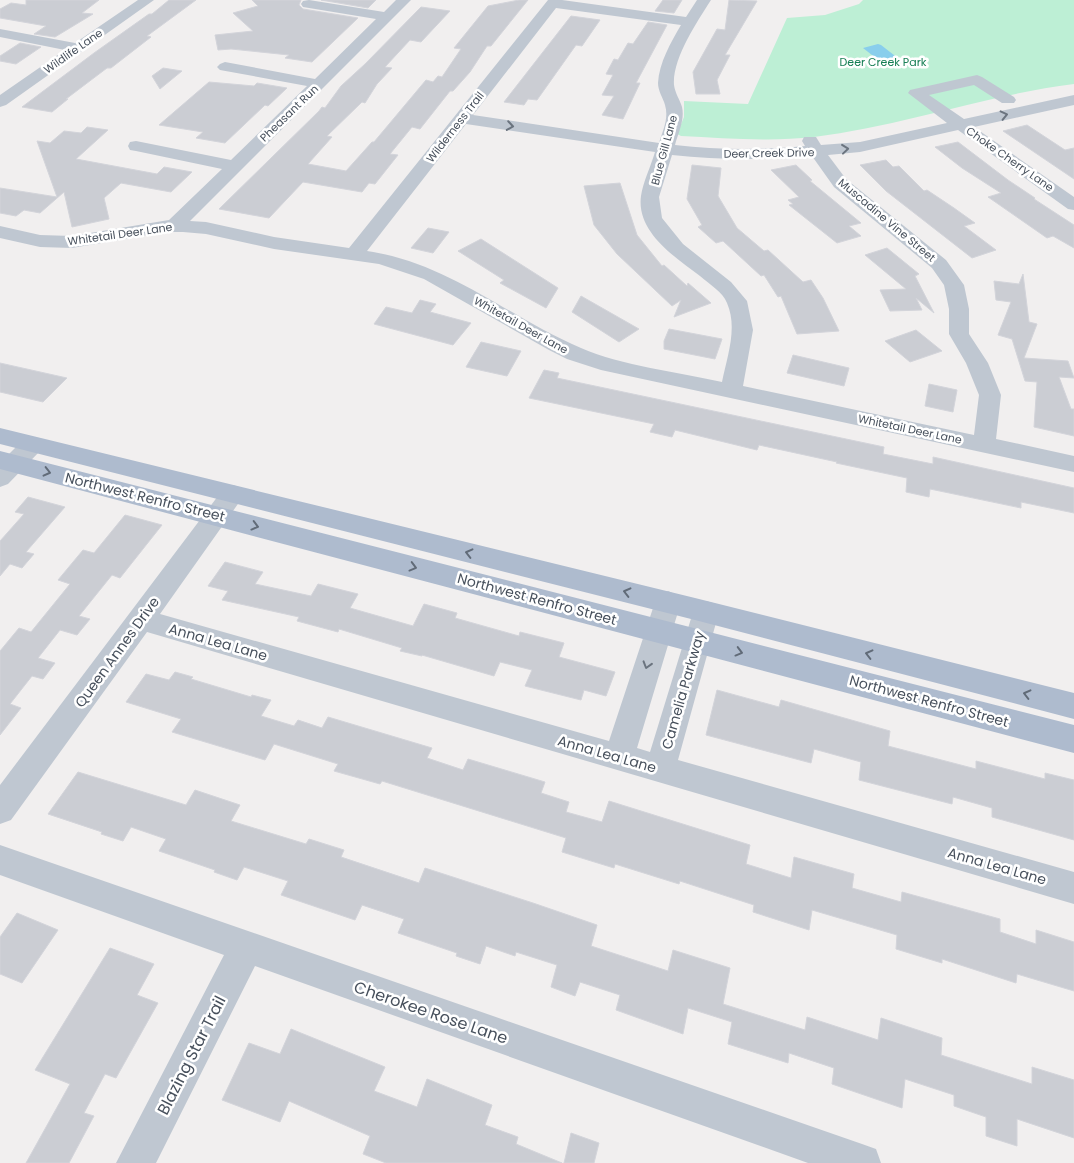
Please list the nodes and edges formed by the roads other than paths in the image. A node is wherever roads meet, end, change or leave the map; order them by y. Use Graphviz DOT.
graph roads {
  1 [pos="147,0"];
  2 [pos="404,0"];
  3 [pos="704,0"];
  4 [pos="554,2"];
  5 [pos="308,4"];
  6 [pos="387,17"];
  7 [pos="689,22"];
  8 [pos="0,33"];
  9 [pos="78,48"];
  10 [pos="225,67"];
  11 [pos="319,84"];
  12 [pos="1074,87"];
  13 [pos="1008,100"];
  14 [pos="1074,100"];
  15 [pos="0,102"];
  16 [pos="467,112"];
  17 [pos="946,114"];
  18 [pos="962,125"];
  19 [pos="667,144"];
  20 [pos="136,146"];
  21 [pos="814,146"];
  22 [pos="234,166"];
  23 [pos="1074,205"];
  24 [pos="174,226"];
  25 [pos="0,232"];
  26 [pos="354,255"];
  27 [pos="730,392"];
  28 [pos="0,436"];
  29 [pos="984,445"];
  30 [pos="11,462"];
  31 [pos="1074,464"];
  32 [pos="233,494"];
  33 [pos="217,516"];
  34 [pos="668,602"];
  35 [pos="706,612"];
  36 [pos="141,619"];
  37 [pos="658,631"];
  38 [pos="698,641"];
  39 [pos="1074,706"];
  40 [pos="1074,739"];
  41 [pos="618,757"];
  42 [pos="660,769"];
  43 [pos="0,810"];
  44 [pos="0,860"];
  45 [pos="1074,888"];
  46 [pos="247,947"];
  47 [pos="135,1163"];
  48 [pos="862,1163"];
  1 -- 9 [label="street, Wildlife Lane"];
  2 -- 6 [label="street, Pheasant Run"];
  3 -- 7 [label="street, Blue Gill Lane"];
  4 -- 7 [label="street"];
  4 -- 16 [label="street, Wilderness Trail"];
  5 -- 6 [label="street"];
  6 -- 11 [label="street, Pheasant Run"];
  7 -- 19 [label="street, Blue Gill Lane"];
  8 -- 9 [label="street"];
  9 -- 15 [label="street, Wildlife Lane"];
  10 -- 11 [label="street"];
  11 -- 22 [label="street, Pheasant Run"];
  12 -- 13 [label="street, Deer Creek Drive"];
  13 -- 17 [label="street, Deer Creek Drive"];
  13 -- 17 [label="street, Choke Cherry Lane"];
  18 -- 14 [label="street, Deer Creek Drive, one-way"];
  16 -- 19 [label="street, Deer Creek Drive"];
  16 -- 26 [label="street, Wilderness Trail"];
  17 -- 18 [label="street, Choke Cherry Lane"];
  17 -- 21 [label="street, Deer Creek Drive"];
  21 -- 18 [label="street, Deer Creek Drive, one-way"];
  18 -- 23 [label="street, Choke Cherry Lane"];
  19 -- 21 [label="street, Deer Creek Drive"];
  19 -- 27 [label="street, Blue Gill Lane"];
  20 -- 22 [label="street"];
  21 -- 29 [label="street, Muscadine Vine Street"];
  22 -- 24 [label="street, Pheasant Run"];
  24 -- 25 [label="street, Whitetail Deer Lane"];
  24 -- 26 [label="street, Whitetail Deer Lane"];
  26 -- 27 [label="street, Whitetail Deer Lane"];
  27 -- 29 [label="street, Whitetail Deer Lane"];
  28 -- 30 [label="main road, Northwest Renfro Street"];
  29 -- 31 [label="street, Whitetail Deer Lane"];
  30 -- 32 [label="main road, Northwest Renfro Street"];
  30 -- 33 [label="main road, Northwest Renfro Street, one-way"];
  32 -- 33 [label="street, Queen Annes Drive"];
  34 -- 32 [label="main road, Northwest Renfro Street, one-way"];
  33 -- 36 [label="street, Queen Annes Drive"];
  33 -- 37 [label="main road, Northwest Renfro Street, one-way"];
  34 -- 35 [label="main road, Northwest Renfro Street"];
  34 -- 37 [label="street"];
  35 -- 38 [label="street, Camelia Parkway"];
  39 -- 35 [label="main road, Northwest Renfro Street, one-way"];
  36 -- 41 [label="street, Anna Lea Lane"];
  36 -- 43 [label="street, Queen Annes Drive"];
  37 -- 38 [label="main road, Northwest Renfro Street"];
  37 -- 41 [label="street, one-way"];
  38 -- 40 [label="main road, Northwest Renfro Street, one-way"];
  38 -- 42 [label="street, Camelia Parkway"];
  41 -- 42 [label="street, Anna Lea Lane"];
  42 -- 45 [label="street, Anna Lea Lane"];
  44 -- 46 [label="street, Cherokee Rose Lane"];
  46 -- 47 [label="street, Blazing Star Trail"];
  46 -- 48 [label="street, Cherokee Rose Lane"];
}
